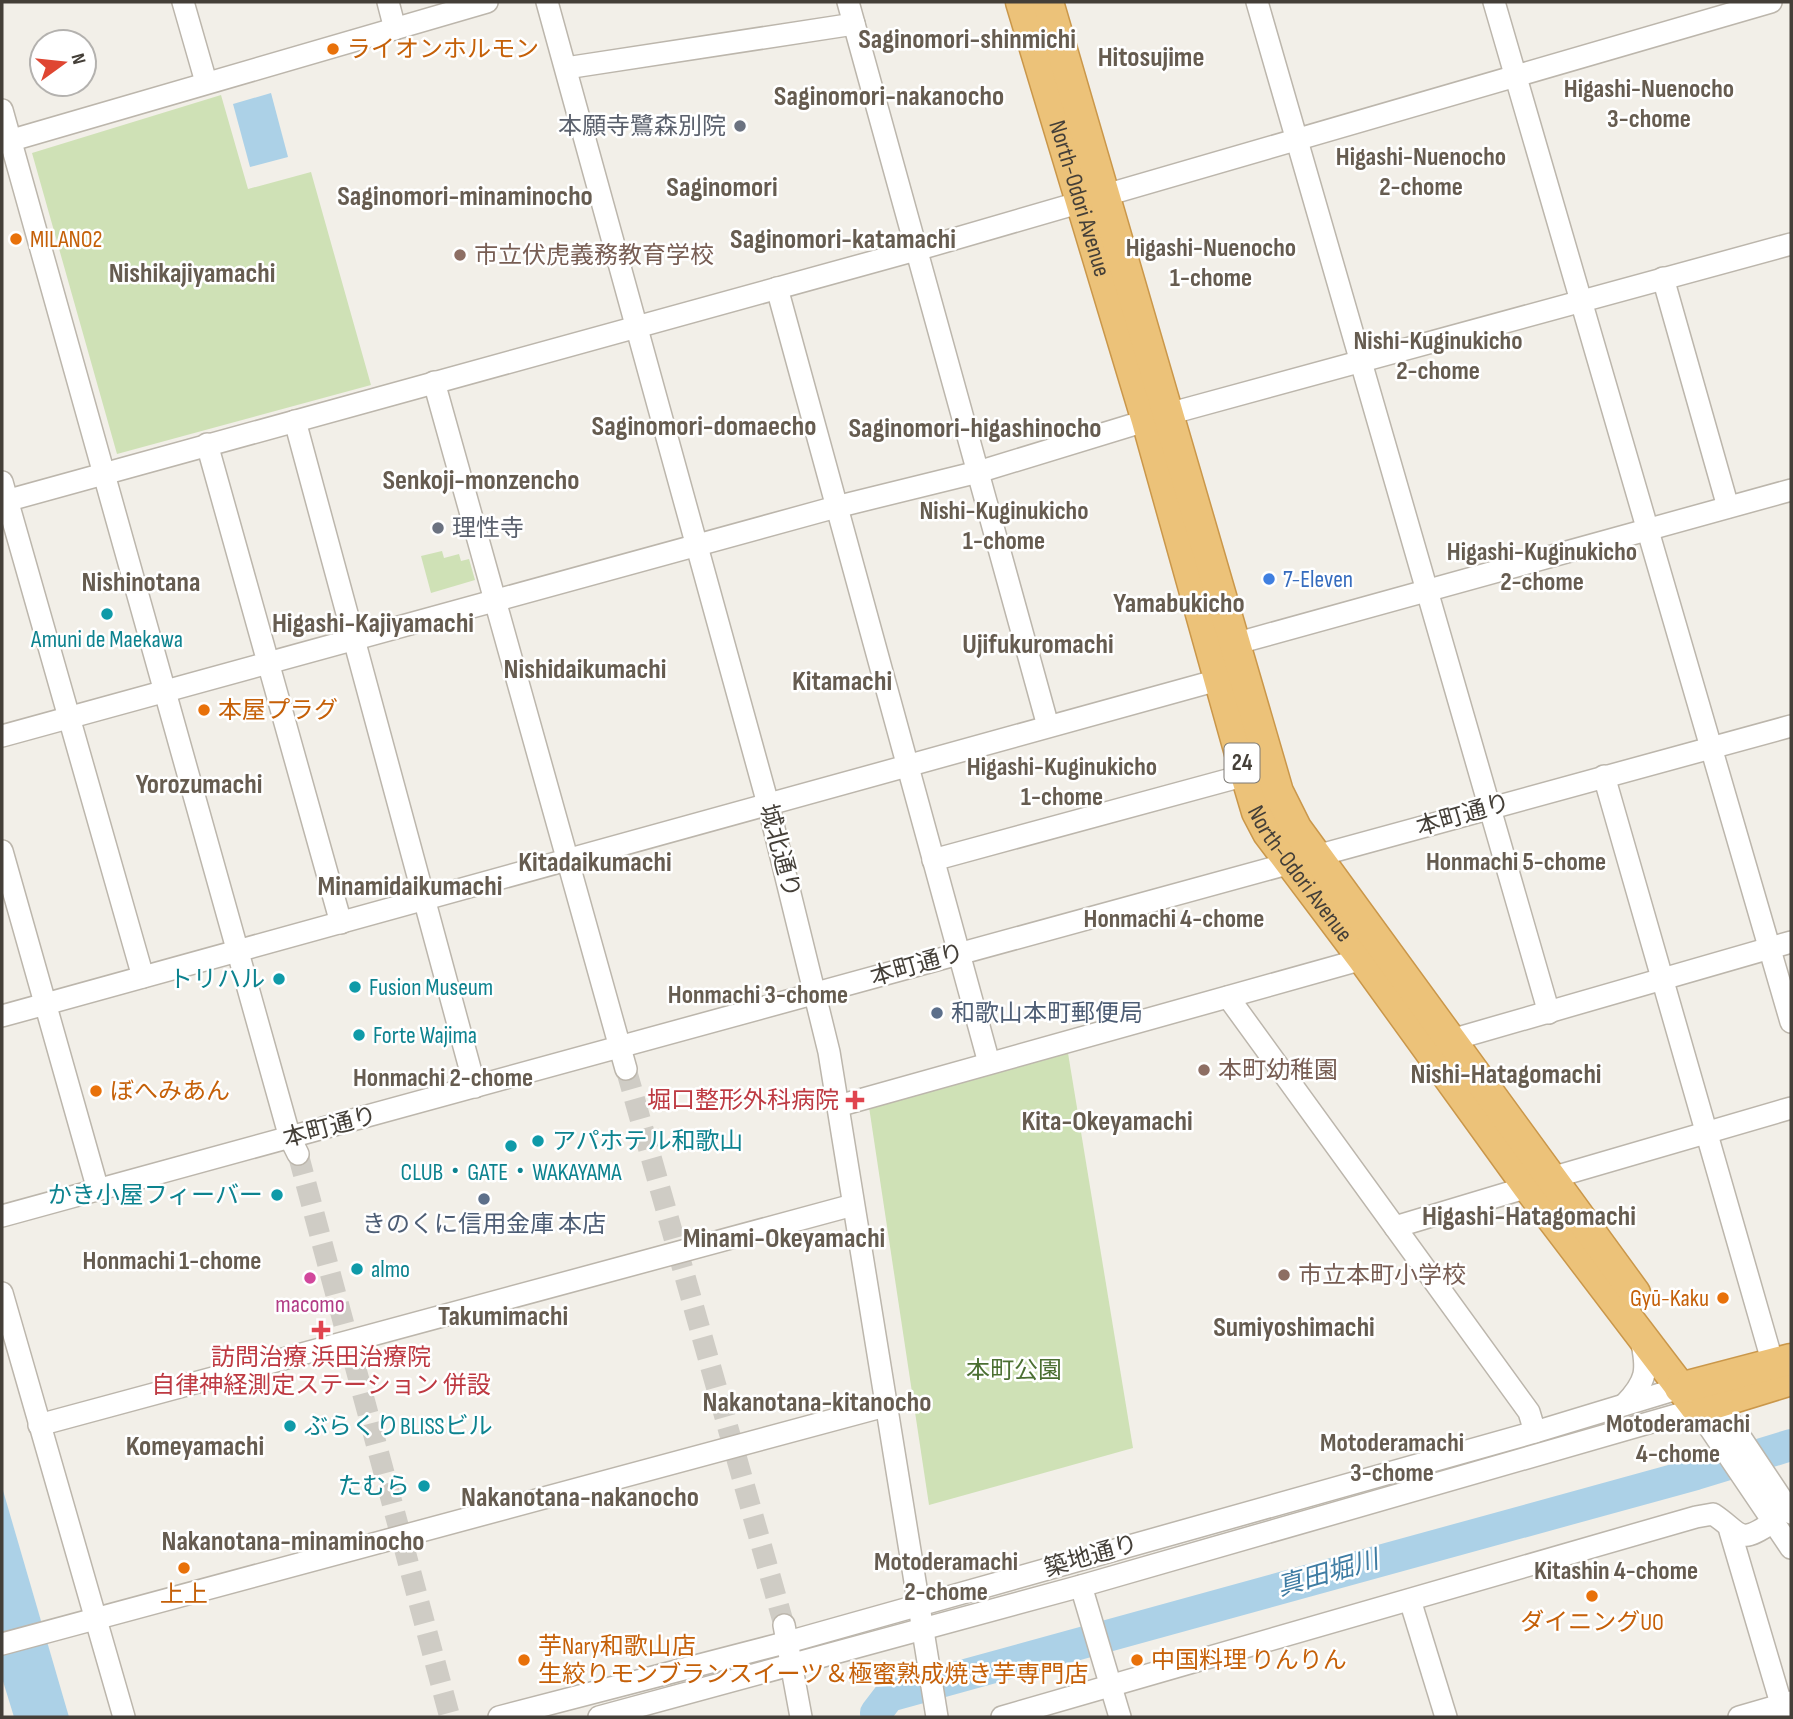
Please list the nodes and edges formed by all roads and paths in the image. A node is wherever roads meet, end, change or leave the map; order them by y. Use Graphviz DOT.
graph roads {
  1 [pos="183,2"];
  2 [pos="388,2"];
  3 [pos="487,2"];
  4 [pos="548,2"];
  5 [pos="848,2"];
  6 [pos="1021,2"];
  7 [pos="1048,2"];
  8 [pos="1257,2"];
  9 [pos="1494,2"];
  10 [pos="1771,2"];
  11 [pos="854,24"];
  12 [pos="395,29"];
  13 [pos="566,68"];
  14 [pos="1516,76"];
  15 [pos="206,82"];
  16 [pos="2,110"];
  17 [pos="1299,139"];
  18 [pos="6,142"];
  19 [pos="1092,198"];
  20 [pos="1791,244"];
  21 [pos="916,250"];
  22 [pos="1663,278"];
  23 [pos="777,288"];
  24 [pos="1581,300"];
  25 [pos="636,328"];
  26 [pos="1358,360"];
  27 [pos="434,382"];
  28 [pos="1157,417"];
  29 [pos="295,421"];
  30 [pos="208,444"];
  31 [pos="103,472"];
  32 [pos="978,472"];
  33 [pos="1791,490"];
  34 [pos="4,495"];
  35 [pos="836,507"];
  36 [pos="1728,507"];
  37 [pos="1646,529"];
  38 [pos="696,545"];
  39 [pos="1425,589"];
  40 [pos="493,600"];
  41 [pos="354,638"];
  42 [pos="1234,645"];
  43 [pos="267,662"];
  44 [pos="1218,680"];
  45 [pos="164,692"];
  46 [pos="69,717"];
  47 [pos="1048,726"];
  48 [pos="1791,726"];
  49 [pos="2,736"];
  50 [pos="1710,748"];
  51 [pos="907,766"];
  52 [pos="1246,775"];
  53 [pos="1604,776"];
  54 [pos="768,804"];
  55 [pos="1488,808"];
  56 [pos="2,851"];
  57 [pos="1305,859"];
  58 [pos="933,860"];
  59 [pos="565,861"];
  60 [pos="425,898"];
  61 [pos="341,923"];
  62 [pos="1791,942"];
  63 [pos="1770,949"];
  64 [pos="237,951"];
  65 [pos="959,953"];
  66 [pos="1363,959"];
  67 [pos="143,977"];
  68 [pos="1661,981"];
  69 [pos="817,994"];
  70 [pos="1228,997"];
  71 [pos="46,1004"];
  72 [pos="1549,1013"];
  73 [pos="2,1016"];
  74 [pos="1791,1022"];
  75 [pos="1451,1040"];
  76 [pos="620,1048"];
  77 [pos="989,1063"];
  78 [pos="626,1069"];
  79 [pos="475,1087"];
  80 [pos="838,1106"];
  81 [pos="1791,1108"];
  82 [pos="1704,1133"];
  83 [pos="294,1146"];
  84 [pos="1539,1183"];
  85 [pos="98,1190"];
  86 [pos="853,1205"];
  87 [pos="2,1216"];
  88 [pos="1395,1227"];
  89 [pos="2,1293"];
  90 [pos="1639,1330"];
  91 [pos="1785,1368"];
  92 [pos="1699,1395"];
  93 [pos="885,1406"];
  94 [pos="1623,1406"];
  95 [pos="39,1425"];
  96 [pos="1535,1432"];
  97 [pos="1785,1493"];
  98 [pos="1782,1518"];
  99 [pos="1730,1531"];
  100 [pos="1791,1548"];
  101 [pos="1081,1586"];
  102 [pos="1409,1600"];
  103 [pos="918,1604"];
  104 [pos="96,1616"];
  105 [pos="922,1629"];
  106 [pos="786,1634"];
  107 [pos="2,1644"];
  108 [pos="793,1665"];
  109 [pos="1110,1684"];
  110 [pos="1786,1708"];
  111 [pos="935,1709"];
  112 [pos="124,1717"];
  113 [pos="499,1717"];
  114 [pos="599,1717"];
  115 [pos="801,1717"];
  116 [pos="1002,1717"];
  117 [pos="1120,1717"];
  118 [pos="1446,1717"];
  119 [pos="1739,1717"];
  1 -- 15 [label="street"];
  2 -- 12 [label="street"];
  3 -- 12 [label="street"];
  4 -- 13 [label="street, 城北通り"];
  5 -- 11 [label="street"];
  6 -- 19 [label="highway, North-Odori Avenue / 24"];
  7 -- 19 [label="highway, North-Odori Avenue / 24"];
  8 -- 17 [label="street"];
  9 -- 14 [label="street"];
  10 -- 14 [label="street"];
  11 -- 13 [label="street"];
  11 -- 21 [label="street"];
  12 -- 15 [label="street"];
  13 -- 25 [label="street, 城北通り"];
  14 -- 17 [label="street"];
  14 -- 24 [label="street"];
  15 -- 18 [label="street"];
  16 -- 18 [label="street"];
  17 -- 19 [label="street"];
  17 -- 26 [label="street"];
  18 -- 31 [label="street"];
  19 -- 21 [label="street"];
  19 -- 28 [label="highway, North-Odori Avenue / 24"];
  20 -- 22 [label="street"];
  21 -- 23 [label="street"];
  21 -- 32 [label="street"];
  22 -- 24 [label="street"];
  22 -- 36 [label="street"];
  23 -- 25 [label="street"];
  23 -- 35 [label="street"];
  24 -- 26 [label="street"];
  24 -- 37 [label="street"];
  25 -- 27 [label="street"];
  25 -- 38 [label="street, 城北通り"];
  26 -- 28 [label="street"];
  26 -- 39 [label="street"];
  27 -- 29 [label="street"];
  27 -- 40 [label="street"];
  28 -- 32 [label="street"];
  28 -- 42 [label="highway, North-Odori Avenue / 24"];
  28 -- 44 [label="highway, North-Odori Avenue / 24"];
  29 -- 30 [label="street"];
  29 -- 41 [label="street"];
  30 -- 31 [label="street"];
  30 -- 43 [label="street"];
  31 -- 34 [label="street"];
  31 -- 45 [label="street"];
  32 -- 35 [label="street"];
  32 -- 47 [label="street"];
  33 -- 36 [label="street"];
  34 -- 46 [label="street"];
  35 -- 38 [label="street"];
  35 -- 51 [label="street"];
  36 -- 37 [label="street"];
  37 -- 39 [label="street"];
  37 -- 50 [label="street"];
  38 -- 40 [label="street"];
  38 -- 54 [label="street, 城北通り"];
  39 -- 42 [label="street"];
  39 -- 55 [label="street"];
  40 -- 41 [label="street"];
  40 -- 59 [label="street"];
  41 -- 43 [label="street"];
  41 -- 60 [label="street"];
  42 -- 57 [label="highway, North-Odori Avenue / 24"];
  43 -- 45 [label="street"];
  43 -- 61 [label="street"];
  44 -- 47 [label="street"];
  44 -- 52 [label="highway, North-Odori Avenue / 24"];
  45 -- 46 [label="street"];
  45 -- 64 [label="street"];
  46 -- 49 [label="street"];
  46 -- 67 [label="street"];
  47 -- 51 [label="street"];
  48 -- 50 [label="street, 本町通り"];
  50 -- 53 [label="street, 本町通り"];
  50 -- 63 [label="street"];
  51 -- 54 [label="street"];
  51 -- 58 [label="street"];
  52 -- 57 [label="highway, North-Odori Avenue / 24"];
  52 -- 58 [label="street"];
  53 -- 55 [label="street, 本町通り"];
  53 -- 68 [label="street"];
  54 -- 59 [label="street"];
  54 -- 69 [label="street, 城北通り"];
  55 -- 57 [label="street, 本町通り"];
  55 -- 72 [label="street"];
  56 -- 71 [label="street"];
  57 -- 65 [label="street, 本町通り"];
  57 -- 66 [label="highway, North-Odori Avenue / 24"];
  57 -- 75 [label="highway, North-Odori Avenue / 24"];
  58 -- 65 [label="street"];
  59 -- 60 [label="street"];
  59 -- 76 [label="street"];
  60 -- 61 [label="street"];
  60 -- 79 [label="street"];
  61 -- 64 [label="street"];
  62 -- 63 [label="street"];
  63 -- 68 [label="street"];
  63 -- 74 [label="street"];
  64 -- 67 [label="street"];
  64 -- 83 [label="street"];
  65 -- 69 [label="street, 本町通り"];
  65 -- 77 [label="street"];
  66 -- 70 [label="street"];
  66 -- 84 [label="highway, North-Odori Avenue / 24"];
  67 -- 71 [label="street"];
  68 -- 72 [label="street"];
  68 -- 82 [label="street"];
  69 -- 76 [label="street, 本町通り"];
  69 -- 80 [label="street, 城北通り"];
  70 -- 77 [label="street"];
  70 -- 88 [label="street"];
  71 -- 73 [label="street"];
  71 -- 85 [label="street"];
  72 -- 75 [label="street"];
  75 -- 84 [label="highway, North-Odori Avenue / 24"];
  76 -- 78 [label="street"];
  76 -- 79 [label="street, 本町通り"];
  77 -- 80 [label="street"];
  79 -- 83 [label="street, 本町通り"];
  80 -- 86 [label="street, 城北通り"];
  81 -- 82 [label="street"];
  82 -- 84 [label="street"];
  82 -- 91 [label="street"];
  83 -- 85 [label="street, 本町通り"];
  84 -- 88 [label="street"];
  84 -- 90 [label="highway, North-Odori Avenue / 24"];
  84 -- 92 [label="highway, North-Odori Avenue / 24"];
  85 -- 87 [label="street, 本町通り"];
  86 -- 93 [label="street, 城北通り"];
  86 -- 95 [label="street"];
  88 -- 96 [label="street"];
  89 -- 95 [label="street"];
  90 -- 92 [label="highway, North-Odori Avenue / 24"];
  90 -- 94 [label="street"];
  91 -- 92 [label="highway"];
  92 -- 94 [label="street, 築地通り"];
  92 -- 97 [label="street"];
  92 -- 98 [label="street"];
  92 -- 101 [label="street, 築地通り"];
  93 -- 103 [label="street, 城北通り"];
  93 -- 104 [label="street"];
  94 -- 96 [label="street, 築地通り"];
  95 -- 104 [label="street"];
  96 -- 103 [label="street, 築地通り"];
  97 -- 98 [label="street"];
  98 -- 99 [label="street"];
  98 -- 100 [label="street"];
  99 -- 102 [label="street"];
  99 -- 110 [label="street"];
  101 -- 105 [label="street, 築地通り"];
  101 -- 109 [label="street"];
  102 -- 109 [label="street"];
  102 -- 118 [label="street"];
  103 -- 105 [label="street, 城北通り"];
  103 -- 106 [label="street, 築地通り"];
  104 -- 107 [label="street"];
  104 -- 112 [label="street"];
  105 -- 108 [label="street, 築地通り"];
  105 -- 111 [label="street, 城北通り"];
  106 -- 108 [label="street"];
  106 -- 113 [label="street, 築地通り"];
  108 -- 114 [label="street, 築地通り"];
  108 -- 115 [label="street"];
  109 -- 116 [label="street"];
  109 -- 117 [label="street"];
  110 -- 119 [label="street"];
}
